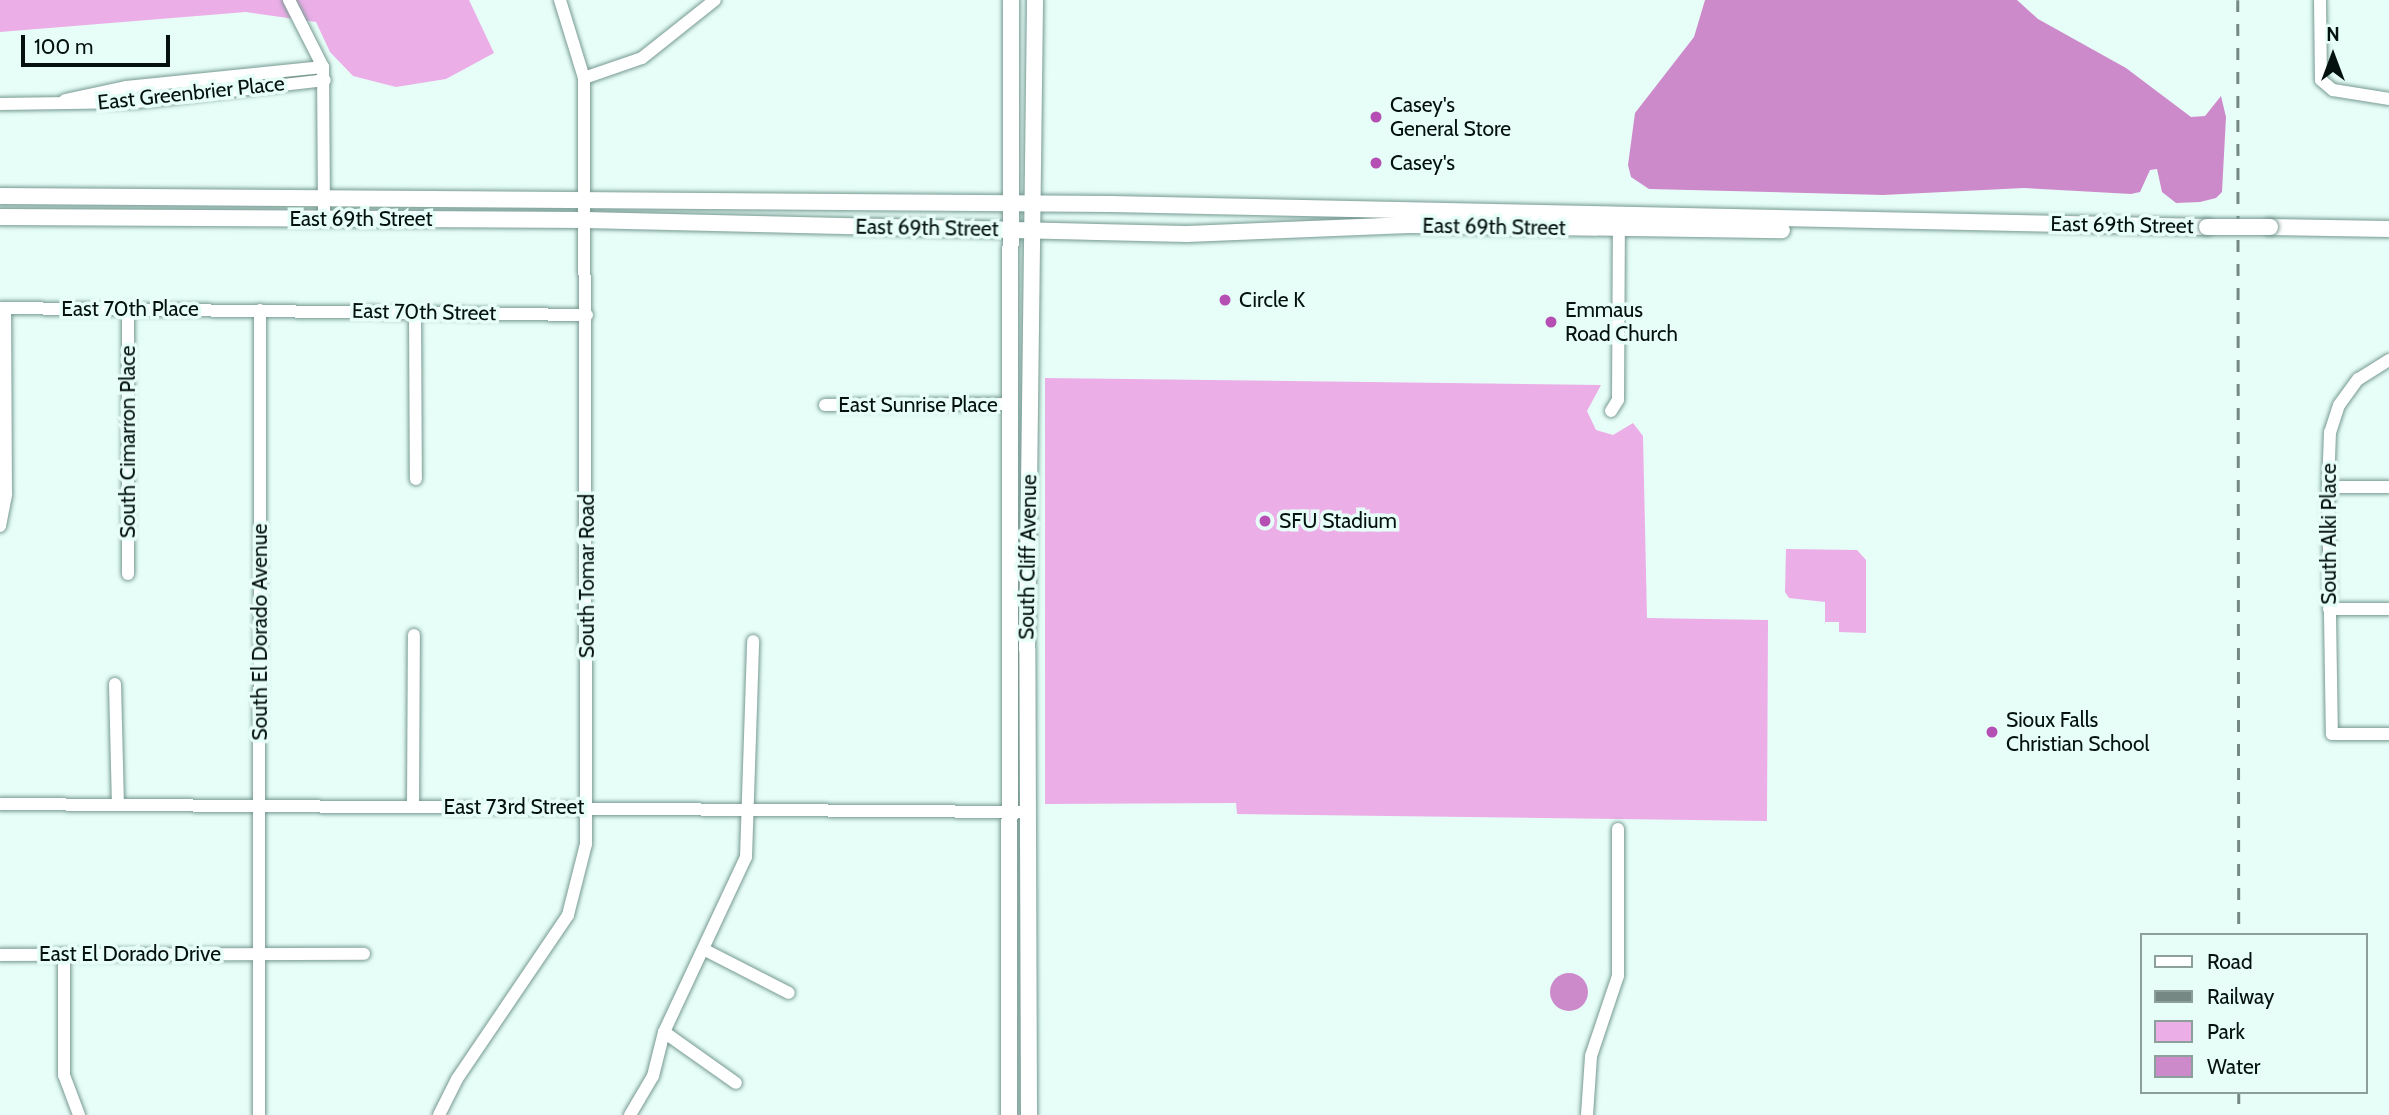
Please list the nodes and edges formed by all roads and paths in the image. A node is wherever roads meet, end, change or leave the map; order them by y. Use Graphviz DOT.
graph roads {
  1 [pos="289,0"];
  2 [pos="560,0"];
  3 [pos="715,0"];
  4 [pos="1011,0"];
  5 [pos="1035,0"];
  6 [pos="2320,0"];
  7 [pos="323,66"];
  8 [pos="584,78"];
  9 [pos="325,80"];
  10 [pos="2389,99"];
  11 [pos="58,102"];
  12 [pos="0,104"];
  13 [pos="0,196"];
  14 [pos="325,197"];
  15 [pos="584,200"];
  16 [pos="1011,204"];
  17 [pos="1033,205"];
  18 [pos="0,217"];
  19 [pos="324,219"];
  20 [pos="585,220"];
  21 [pos="1619,221"];
  22 [pos="2389,229"];
  23 [pos="1011,230"];
  24 [pos="1032,231"];
  25 [pos="3,308"];
  26 [pos="128,309"];
  27 [pos="260,310"];
  28 [pos="415,312"];
  29 [pos="587,315"];
  30 [pos="2389,359"];
  31 [pos="1011,404"];
  32 [pos="825,405"];
  33 [pos="1611,411"];
  34 [pos="416,479"];
  35 [pos="2328,486"];
  36 [pos="2389,487"];
  37 [pos="0,526"];
  38 [pos="128,574"];
  39 [pos="2329,609"];
  40 [pos="2389,609"];
  41 [pos="414,635"];
  42 [pos="753,641"];
  43 [pos="115,684"];
  44 [pos="2389,734"];
  45 [pos="0,804"];
  46 [pos="118,805"];
  47 [pos="260,806"];
  48 [pos="413,807"];
  49 [pos="586,807"];
  50 [pos="751,809"];
  51 [pos="1012,812"];
  52 [pos="1029,812"];
  53 [pos="1619,829"];
  54 [pos="705,950"];
  55 [pos="64,954"];
  56 [pos="261,954"];
  57 [pos="364,954"];
  58 [pos="0,955"];
  59 [pos="789,993"];
  60 [pos="664,1032"];
  61 [pos="736,1083"];
  62 [pos="79,1115"];
  63 [pos="259,1115"];
  64 [pos="439,1115"];
  65 [pos="630,1115"];
  66 [pos="1009,1115"];
  67 [pos="1030,1115"];
  68 [pos="1587,1115"];
  1 -- 7 [label="street"];
  2 -- 8 [label="street, South Tomar Road"];
  3 -- 8 [label="street"];
  4 -- 16 [label="main road, South Cliff Avenue"];
  5 -- 17 [label="main road, South Cliff Avenue"];
  6 -- 10 [label="street"];
  7 -- 9 [label="street"];
  7 -- 11 [label="street, East Greenbrier Place"];
  8 -- 15 [label="street, South Tomar Road"];
  9 -- 11 [label="street, East Greenbrier Place"];
  9 -- 14 [label="street"];
  11 -- 12 [label="street, East Greenbrier Place"];
  13 -- 14 [label="main road, East 69th Street"];
  14 -- 15 [label="main road, East 69th Street"];
  14 -- 19 [label="street"];
  15 -- 16 [label="main road, East 69th Street"];
  15 -- 20 [label="street, South Tomar Road"];
  16 -- 17 [label="main road, East 69th Street"];
  16 -- 23 [label="main road, South Cliff Avenue"];
  17 -- 21 [label="main road, East 69th Street"];
  17 -- 24 [label="main road, South Cliff Avenue"];
  18 -- 19 [label="main road, East 69th Street"];
  19 -- 20 [label="main road, East 69th Street"];
  20 -- 23 [label="main road, East 69th Street"];
  20 -- 29 [label="street, South Tomar Road"];
  21 -- 22 [label="main road, East 69th Street, bridge"];
  21 -- 24 [label="main road, East 69th Street"];
  21 -- 33 [label="street"];
  23 -- 24 [label="main road, East 69th Street"];
  23 -- 31 [label="main road, South Cliff Avenue"];
  24 -- 52 [label="main road, South Cliff Avenue"];
  25 -- 26 [label="street, East 70th Place"];
  25 -- 37 [label="street"];
  26 -- 27 [label="street, East 70th Place"];
  26 -- 38 [label="street, South Cimarron Place"];
  27 -- 28 [label="street, East 70th Street"];
  27 -- 47 [label="street, South El Dorado Avenue"];
  28 -- 29 [label="street, East 70th Street"];
  28 -- 34 [label="street"];
  29 -- 49 [label="street, South Tomar Road"];
  30 -- 35 [label="street, South Alki Place"];
  31 -- 32 [label="street, East Sunrise Place"];
  31 -- 51 [label="main road, South Cliff Avenue"];
  35 -- 36 [label="street"];
  35 -- 39 [label="street, South Alki Place"];
  39 -- 40 [label="street"];
  39 -- 44 [label="street, South Alki Place"];
  41 -- 48 [label="street"];
  42 -- 50 [label="street"];
  43 -- 46 [label="street"];
  45 -- 46 [label="street, East 73rd Street"];
  46 -- 47 [label="street, East 73rd Street"];
  47 -- 48 [label="street, East 73rd Street"];
  47 -- 56 [label="street, South El Dorado Avenue"];
  48 -- 49 [label="street, East 73rd Street"];
  49 -- 50 [label="street, East 73rd Street"];
  49 -- 64 [label="street, South Tomar Road"];
  50 -- 51 [label="street, East 73rd Street"];
  50 -- 54 [label="street"];
  51 -- 52 [label="street, East 73rd Street"];
  51 -- 66 [label="main road, South Cliff Avenue"];
  52 -- 67 [label="main road, South Cliff Avenue"];
  53 -- 68 [label="street"];
  54 -- 59 [label="street"];
  54 -- 60 [label="street"];
  55 -- 56 [label="street, East El Dorado Drive"];
  55 -- 58 [label="street, East El Dorado Drive"];
  55 -- 62 [label="street"];
  56 -- 57 [label="street, East El Dorado Drive"];
  56 -- 63 [label="street, South El Dorado Avenue"];
  60 -- 61 [label="street"];
  60 -- 65 [label="street"];
}
